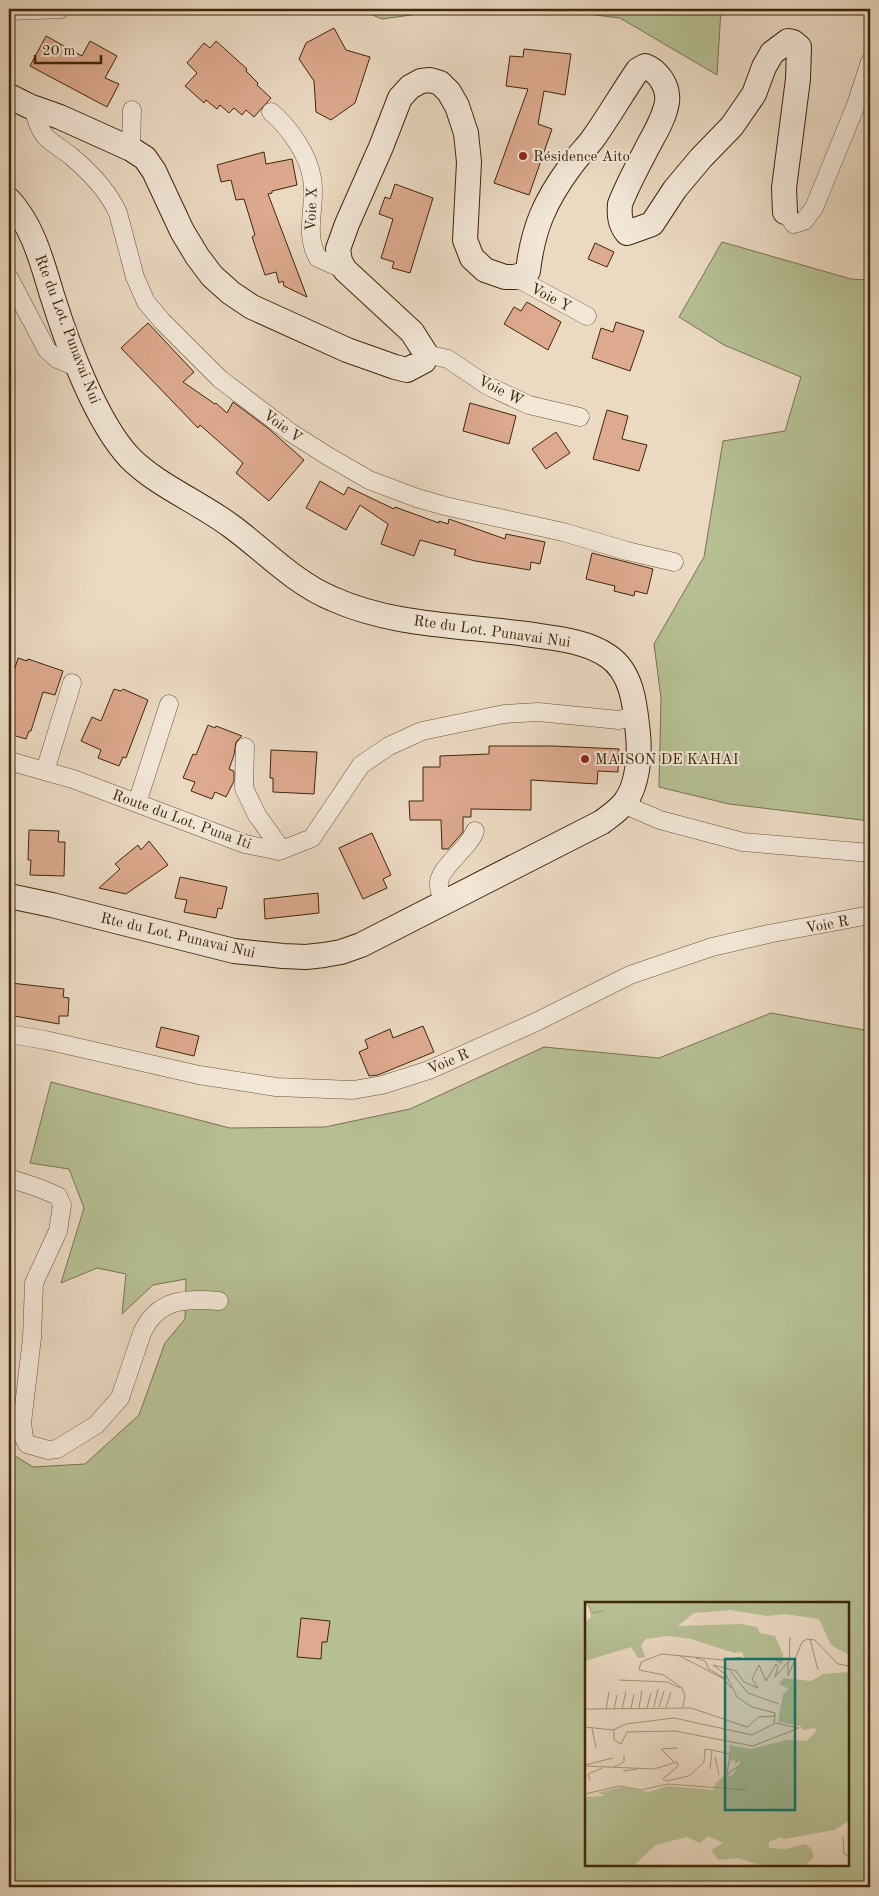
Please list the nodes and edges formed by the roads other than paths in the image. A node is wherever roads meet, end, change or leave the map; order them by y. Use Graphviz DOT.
graph roads {
  1 [pos="61,9"];
  2 [pos="9,11"];
  3 [pos="870,62"];
  4 [pos="9,96"];
  5 [pos="33,108"];
  6 [pos="132,110"];
  7 [pos="271,112"];
  8 [pos="131,149"];
  9 [pos="9,200"];
  10 [pos="785,212"];
  11 [pos="345,270"];
  12 [pos="514,277"];
  13 [pos="9,278"];
  14 [pos="587,316"];
  15 [pos="426,354"];
  16 [pos="79,368"];
  17 [pos="580,417"];
  18 [pos="674,562"];
  19 [pos="72,683"];
  20 [pos="169,704"];
  21 [pos="635,716"];
  22 [pos="245,747"];
  23 [pos="9,761"];
  24 [pos="45,771"];
  25 [pos="137,803"];
  26 [pos="623,804"];
  27 [pos="475,831"];
  28 [pos="282,850"];
  29 [pos="870,853"];
  30 [pos="9,896"];
  31 [pos="444,902"];
  32 [pos="870,915"];
  33 [pos="9,1034"];
  34 [pos="9,1178"];
  35 [pos="219,1301"];
  1 -- 2 [label="street"];
  3 -- 10 [label="street"];
  4 -- 5 [label="main road"];
  5 -- 8 [label="main road"];
  5 -- 18 [label="street, Voie V"];
  6 -- 8 [label="street"];
  7 -- 11 [label="street, Voie X"];
  8 -- 15 [label="main road"];
  9 -- 16 [label="main road, Rte du Lot. Punavai Nui"];
  10 -- 12 [label="main road"];
  11 -- 12 [label="main road"];
  11 -- 15 [label="main road"];
  12 -- 14 [label="street, Voie Y"];
  13 -- 16 [label="street"];
  15 -- 17 [label="street, Voie W"];
  16 -- 21 [label="main road, Rte du Lot. Punavai Nui"];
  19 -- 24 [label="street"];
  20 -- 25 [label="street"];
  21 -- 26 [label="main road, Rte du Lot. Punavai Nui"];
  21 -- 28 [label="street, Route du Lot. Puna Iti"];
  22 -- 28 [label="street"];
  23 -- 24 [label="street, Route du Lot. Puna Iti"];
  24 -- 25 [label="street, Route du Lot. Puna Iti"];
  25 -- 28 [label="street, Route du Lot. Puna Iti"];
  26 -- 29 [label="street"];
  26 -- 31 [label="main road, Rte du Lot. Punavai Nui"];
  27 -- 31 [label="street"];
  30 -- 31 [label="main road, Rte du Lot. Punavai Nui"];
  32 -- 33 [label="street, Voie R"];
  34 -- 35 [label="street"];
}
